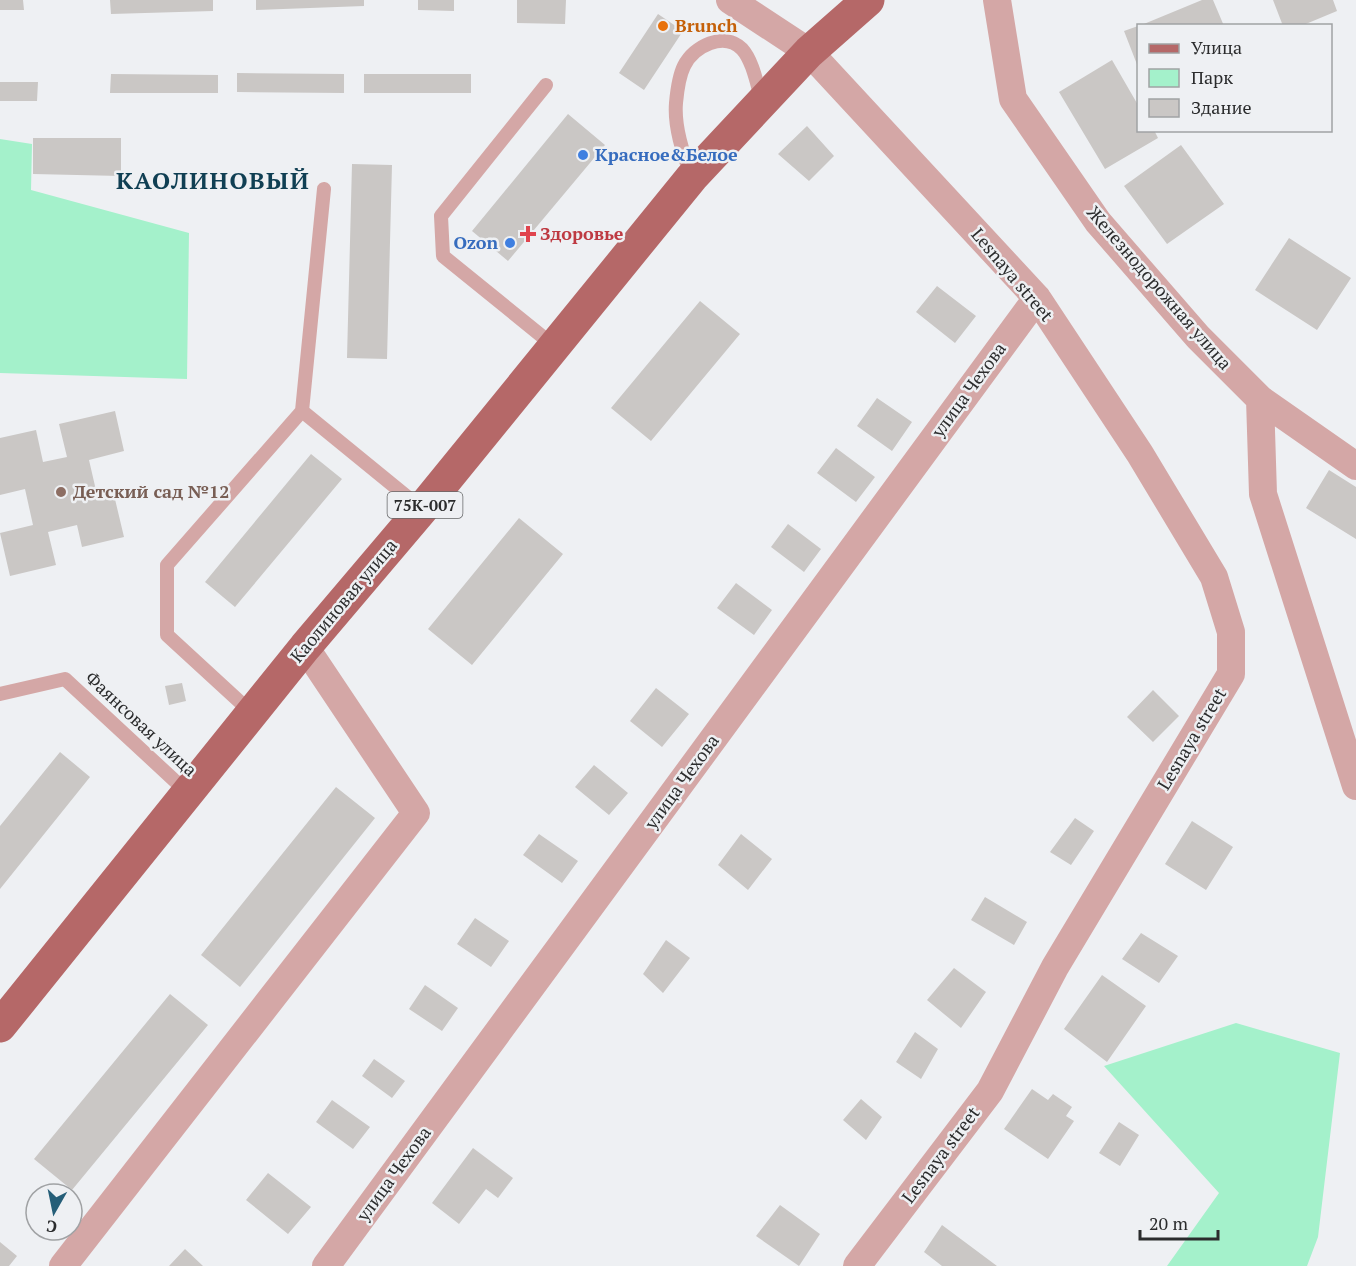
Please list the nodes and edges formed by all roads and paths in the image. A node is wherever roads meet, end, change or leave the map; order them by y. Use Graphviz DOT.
graph roads {
  1 [pos="730,0"];
  2 [pos="868,0"];
  3 [pos="997,0"];
  4 [pos="809,52"];
  5 [pos="546,85"];
  6 [pos="762,101"];
  7 [pos="692,177"];
  8 [pos="324,189"];
  9 [pos="1037,298"];
  10 [pos="554,345"];
  11 [pos="1260,399"];
  12 [pos="302,411"];
  13 [pos="1356,466"];
  14 [pos="422,509"];
  15 [pos="305,647"];
  16 [pos="0,694"];
  17 [pos="252,713"];
  18 [pos="1356,786"];
  19 [pos="188,793"];
  20 [pos="0,1026"];
  21 [pos="63,1266"];
  22 [pos="326,1266"];
  23 [pos="857,1266"];
  1 -- 4 [label="street, Lesnaya street"];
  2 -- 4 [label="main road, Каолиновая улица / 75К-007"];
  3 -- 11 [label="street, Железнодорожная улица"];
  4 -- 6 [label="main road, Каолиновая улица / 75К-007"];
  4 -- 9 [label="street, Lesnaya street"];
  5 -- 10 [label="lane"];
  6 -- 7 [label="main road, Каолиновая улица / 75К-007"];
  6 -- 7 [label="lane"];
  7 -- 10 [label="main road, Каолиновая улица / 75К-007"];
  8 -- 12 [label="lane"];
  9 -- 22 [label="street, улица Чехова"];
  9 -- 23 [label="street, Lesnaya street"];
  10 -- 14 [label="main road, Каолиновая улица / 75К-007"];
  11 -- 13 [label="street, Железнодорожная улица"];
  11 -- 18 [label="street"];
  12 -- 14 [label="lane"];
  12 -- 17 [label="lane"];
  14 -- 15 [label="main road, Каолиновая улица / 75К-007"];
  15 -- 17 [label="main road, Каолиновая улица / 75К-007"];
  15 -- 21 [label="street"];
  16 -- 19 [label="lane, Фаянсовая улица"];
  17 -- 19 [label="main road, Каолиновая улица / 75К-007"];
  19 -- 20 [label="main road, Каолиновая улица / 75К-007"];
}
